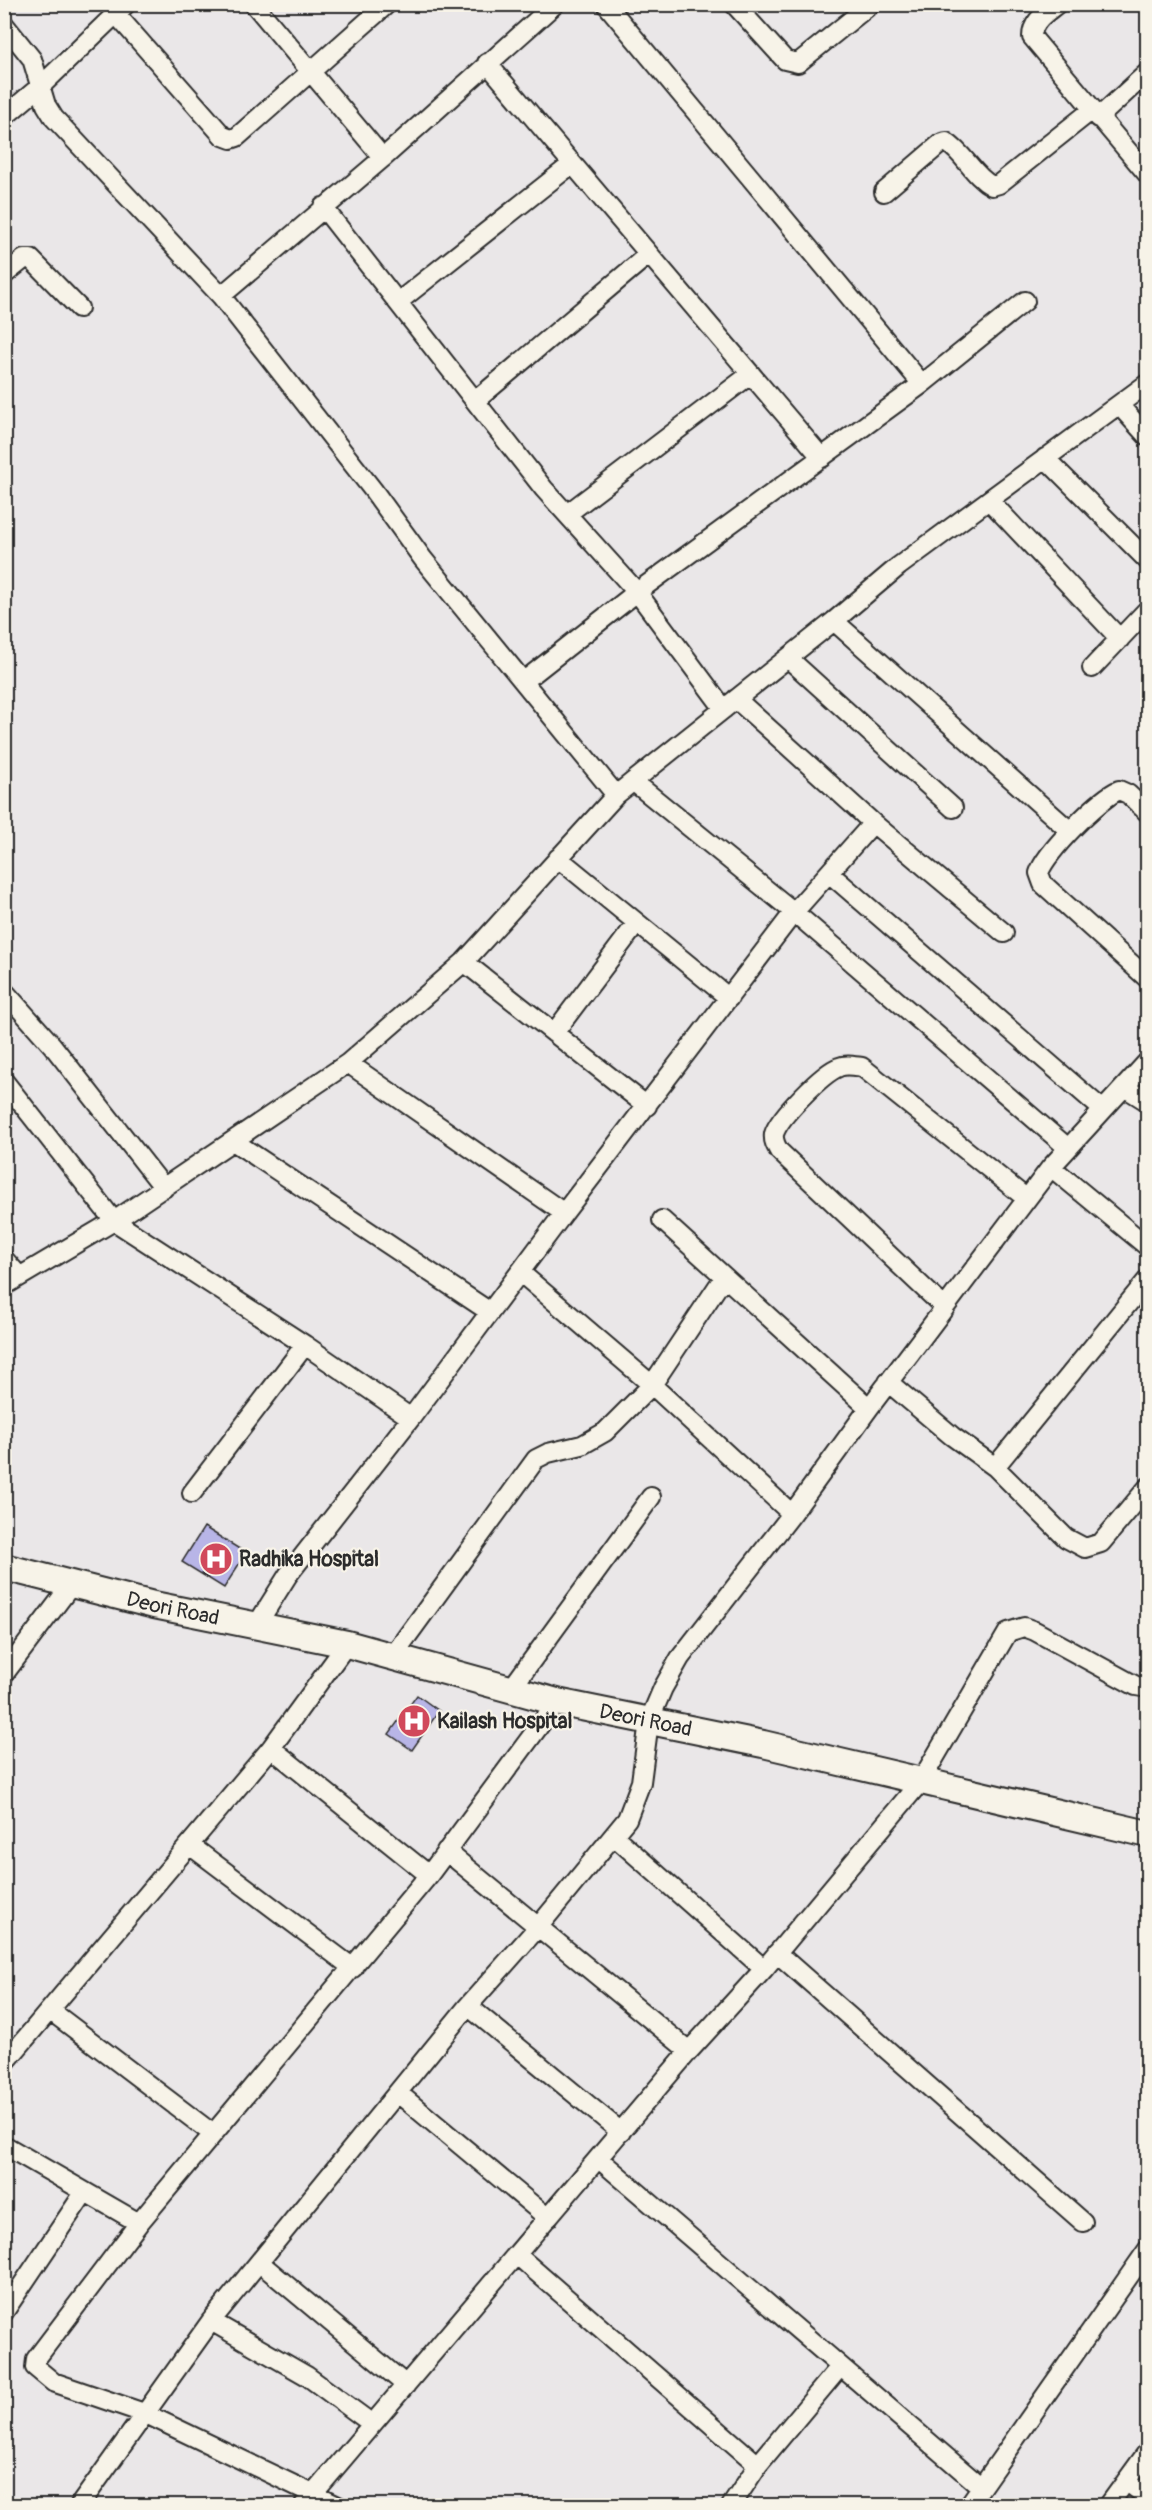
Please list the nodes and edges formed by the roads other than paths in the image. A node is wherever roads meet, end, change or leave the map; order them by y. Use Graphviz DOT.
graph roads {
  1 [pos="254,4"];
  2 [pos="387,4"];
  3 [pos="555,4"];
  4 [pos="606,4"];
  5 [pos="734,4"];
  6 [pos="871,4"];
  7 [pos="1057,4"];
  8 [pos="121,9"];
  9 [pos="4,24"];
  10 [pos="488,63"];
  11 [pos="311,72"];
  12 [pos="1148,72"];
  13 [pos="42,85"];
  14 [pos="1095,114"];
  15 [pos="4,117"];
  16 [pos="383,158"];
  17 [pos="573,164"];
  18 [pos="1148,175"];
  19 [pos="884,192"];
  20 [pos="323,207"];
  21 [pos="649,254"];
  22 [pos="4,275"];
  23 [pos="221,297"];
  24 [pos="398,302"];
  25 [pos="1025,302"];
  26 [pos="79,308"];
  27 [pos="751,374"];
  28 [pos="1148,383"];
  29 [pos="922,384"];
  30 [pos="475,401"];
  31 [pos="1119,405"];
  32 [pos="1148,437"];
  33 [pos="822,458"];
  34 [pos="1045,458"];
  35 [pos="989,500"];
  36 [pos="567,514"];
  37 [pos="1148,561"];
  38 [pos="637,592"];
  39 [pos="1147,610"];
  40 [pos="834,621"];
  41 [pos="1120,639"];
  42 [pos="788,658"];
  43 [pos="1092,668"];
  44 [pos="524,681"];
  45 [pos="730,704"];
  46 [pos="634,782"];
  47 [pos="616,795"];
  48 [pos="953,808"];
  49 [pos="1148,813"];
  50 [pos="873,824"];
  51 [pos="1070,831"];
  52 [pos="558,858"];
  53 [pos="829,873"];
  54 [pos="794,912"];
  55 [pos="637,923"];
  56 [pos="1004,933"];
  57 [pos="464,962"];
  58 [pos="1148,979"];
  59 [pos="4,991"];
  60 [pos="729,998"];
  61 [pos="554,1033"];
  62 [pos="1148,1061"];
  63 [pos="348,1063"];
  64 [pos="4,1081"];
  65 [pos="1124,1087"];
  66 [pos="1148,1102"];
  67 [pos="647,1106"];
  68 [pos="1103,1110"];
  69 [pos="233,1141"];
  70 [pos="1068,1148"];
  71 [pos="1051,1167"];
  72 [pos="164,1188"];
  73 [pos="1027,1199"];
  74 [pos="564,1213"];
  75 [pos="662,1220"];
  76 [pos="114,1221"];
  77 [pos="1148,1247"];
  78 [pos="4,1259"];
  79 [pos="521,1273"];
  80 [pos="724,1276"];
  81 [pos="1148,1279"];
  82 [pos="12,1281"];
  83 [pos="945,1308"];
  84 [pos="490,1312"];
  85 [pos="305,1346"];
  86 [pos="888,1383"];
  87 [pos="652,1385"];
  88 [pos="869,1408"];
  89 [pos="411,1418"];
  90 [pos="995,1467"];
  91 [pos="1148,1487"];
  92 [pos="192,1493"];
  93 [pos="651,1497"];
  94 [pos="792,1514"];
  95 [pos="4,1567"];
  96 [pos="72,1584"];
  97 [pos="256,1626"];
  98 [pos="346,1644"];
  99 [pos="392,1657"];
  100 [pos="4,1674"];
  101 [pos="1148,1688"];
  102 [pos="511,1689"];
  103 [pos="557,1702"];
  104 [pos="649,1721"];
  105 [pos="271,1748"];
  106 [pos="921,1781"];
  107 [pos="1148,1834"];
  108 [pos="614,1836"];
  109 [pos="190,1846"];
  110 [pos="446,1851"];
  111 [pos="429,1875"];
  112 [pos="539,1926"];
  113 [pos="777,1953"];
  114 [pos="353,1968"];
  115 [pos="764,1969"];
  116 [pos="468,2006"];
  117 [pos="51,2011"];
  118 [pos="689,2051"];
  119 [pos="4,2064"];
  120 [pos="398,2093"];
  121 [pos="621,2132"];
  122 [pos="213,2134"];
  123 [pos="4,2145"];
  124 [pos="599,2159"];
  125 [pos="84,2193"];
  126 [pos="548,2218"];
  127 [pos="1083,2222"];
  128 [pos="139,2223"];
  129 [pos="1148,2249"];
  130 [pos="517,2255"];
  131 [pos="260,2263"];
  132 [pos="4,2312"];
  133 [pos="211,2321"];
  134 [pos="839,2368"];
  135 [pos="406,2385"];
  136 [pos="144,2413"];
  137 [pos="371,2423"];
  138 [pos="1148,2451"];
  139 [pos="758,2465"];
  140 [pos="1126,2481"];
  141 [pos="980,2486"];
  142 [pos="1148,2498"];
  143 [pos="308,2499"];
  144 [pos="79,2505"];
  145 [pos="338,2505"];
  146 [pos="731,2505"];
  147 [pos="968,2505"];
  148 [pos="1108,2505"];
  1 -- 11 [label="street"];
  2 -- 11 [label="street"];
  3 -- 10 [label="street"];
  4 -- 29 [label="street"];
  5 -- 6 [label="street"];
  7 -- 14 [label="street"];
  8 -- 11 [label="street"];
  8 -- 13 [label="street"];
  9 -- 13 [label="street"];
  10 -- 16 [label="street"];
  10 -- 17 [label="street"];
  11 -- 16 [label="street"];
  12 -- 14 [label="street"];
  13 -- 15 [label="street"];
  13 -- 23 [label="street"];
  14 -- 18 [label="street"];
  14 -- 19 [label="street"];
  16 -- 20 [label="street"];
  17 -- 21 [label="street"];
  17 -- 24 [label="street"];
  20 -- 23 [label="street"];
  20 -- 24 [label="street"];
  21 -- 27 [label="street"];
  21 -- 30 [label="street"];
  22 -- 26 [label="street"];
  23 -- 44 [label="street"];
  24 -- 30 [label="street"];
  25 -- 29 [label="street"];
  27 -- 33 [label="street"];
  27 -- 36 [label="street"];
  28 -- 31 [label="street"];
  29 -- 33 [label="street"];
  30 -- 36 [label="street"];
  31 -- 32 [label="street"];
  31 -- 34 [label="street"];
  33 -- 38 [label="street"];
  34 -- 35 [label="street"];
  34 -- 37 [label="street"];
  35 -- 40 [label="street"];
  35 -- 41 [label="street"];
  36 -- 38 [label="street"];
  38 -- 44 [label="street"];
  38 -- 45 [label="street"];
  39 -- 41 [label="street"];
  40 -- 42 [label="street"];
  40 -- 51 [label="street"];
  41 -- 43 [label="street"];
  42 -- 45 [label="street"];
  42 -- 48 [label="street"];
  44 -- 47 [label="street"];
  45 -- 46 [label="street"];
  45 -- 50 [label="street"];
  46 -- 47 [label="street"];
  46 -- 54 [label="street"];
  47 -- 52 [label="street"];
  49 -- 51 [label="street"];
  50 -- 53 [label="street"];
  50 -- 56 [label="street"];
  51 -- 58 [label="street"];
  52 -- 55 [label="street"];
  52 -- 57 [label="street"];
  53 -- 54 [label="street"];
  53 -- 68 [label="street"];
  54 -- 60 [label="street"];
  54 -- 70 [label="street"];
  55 -- 60 [label="street"];
  55 -- 61 [label="street"];
  57 -- 61 [label="street"];
  57 -- 63 [label="street"];
  59 -- 72 [label="street"];
  60 -- 67 [label="street"];
  61 -- 67 [label="street"];
  62 -- 65 [label="street"];
  63 -- 69 [label="street"];
  63 -- 74 [label="street"];
  64 -- 76 [label="street"];
  65 -- 66 [label="street"];
  65 -- 68 [label="street"];
  67 -- 74 [label="street"];
  68 -- 70 [label="street"];
  69 -- 72 [label="street"];
  69 -- 84 [label="street"];
  70 -- 71 [label="street"];
  71 -- 73 [label="street"];
  71 -- 77 [label="street"];
  72 -- 76 [label="street"];
  73 -- 83 [label="street"];
  73 -- 83 [label="street"];
  74 -- 79 [label="street"];
  75 -- 80 [label="street"];
  76 -- 82 [label="street"];
  76 -- 85 [label="street"];
  78 -- 82 [label="street"];
  79 -- 84 [label="street"];
  79 -- 87 [label="street"];
  80 -- 87 [label="street"];
  80 -- 88 [label="street"];
  81 -- 90 [label="street"];
  83 -- 86 [label="street"];
  84 -- 89 [label="street"];
  85 -- 89 [label="street"];
  85 -- 92 [label="street"];
  86 -- 88 [label="street"];
  86 -- 90 [label="street"];
  87 -- 94 [label="street"];
  87 -- 99 [label="street"];
  88 -- 94 [label="street"];
  89 -- 97 [label="street"];
  90 -- 91 [label="street"];
  93 -- 102 [label="street"];
  94 -- 104 [label="street"];
  95 -- 96 [label="street, Deori Road"];
  96 -- 97 [label="street, Deori Road"];
  96 -- 100 [label="street"];
  97 -- 98 [label="street, Deori Road"];
  98 -- 99 [label="street, Deori Road"];
  98 -- 105 [label="street"];
  99 -- 102 [label="street, Deori Road"];
  101 -- 106 [label="street"];
  102 -- 103 [label="street, Deori Road"];
  103 -- 104 [label="street, Deori Road"];
  103 -- 110 [label="street"];
  104 -- 106 [label="street, Deori Road"];
  104 -- 108 [label="street"];
  105 -- 109 [label="street"];
  105 -- 111 [label="street"];
  106 -- 107 [label="street, Deori Road"];
  106 -- 113 [label="street"];
  108 -- 112 [label="street"];
  108 -- 115 [label="street"];
  109 -- 114 [label="street"];
  109 -- 117 [label="street"];
  110 -- 111 [label="street"];
  110 -- 112 [label="street"];
  111 -- 114 [label="street"];
  112 -- 116 [label="street"];
  112 -- 118 [label="street"];
  113 -- 115 [label="street"];
  113 -- 127 [label="street"];
  114 -- 122 [label="street"];
  115 -- 118 [label="street"];
  116 -- 120 [label="street"];
  116 -- 121 [label="street"];
  117 -- 119 [label="street"];
  117 -- 122 [label="street"];
  118 -- 121 [label="street"];
  120 -- 126 [label="street"];
  120 -- 131 [label="street"];
  121 -- 124 [label="street"];
  122 -- 128 [label="street"];
  123 -- 125 [label="street"];
  124 -- 126 [label="street"];
  124 -- 134 [label="street"];
  125 -- 128 [label="street"];
  125 -- 132 [label="street"];
  126 -- 130 [label="street"];
  128 -- 136 [label="street"];
  129 -- 141 [label="street"];
  130 -- 135 [label="street"];
  130 -- 139 [label="street"];
  131 -- 133 [label="street"];
  131 -- 135 [label="street"];
  133 -- 136 [label="street"];
  133 -- 137 [label="street"];
  134 -- 139 [label="street"];
  134 -- 141 [label="street"];
  135 -- 137 [label="street"];
  136 -- 143 [label="street"];
  136 -- 144 [label="street"];
  137 -- 143 [label="street"];
  138 -- 140 [label="street"];
  139 -- 146 [label="street"];
  140 -- 142 [label="street"];
  140 -- 148 [label="street"];
  141 -- 147 [label="street"];
  143 -- 145 [label="street"];
}
